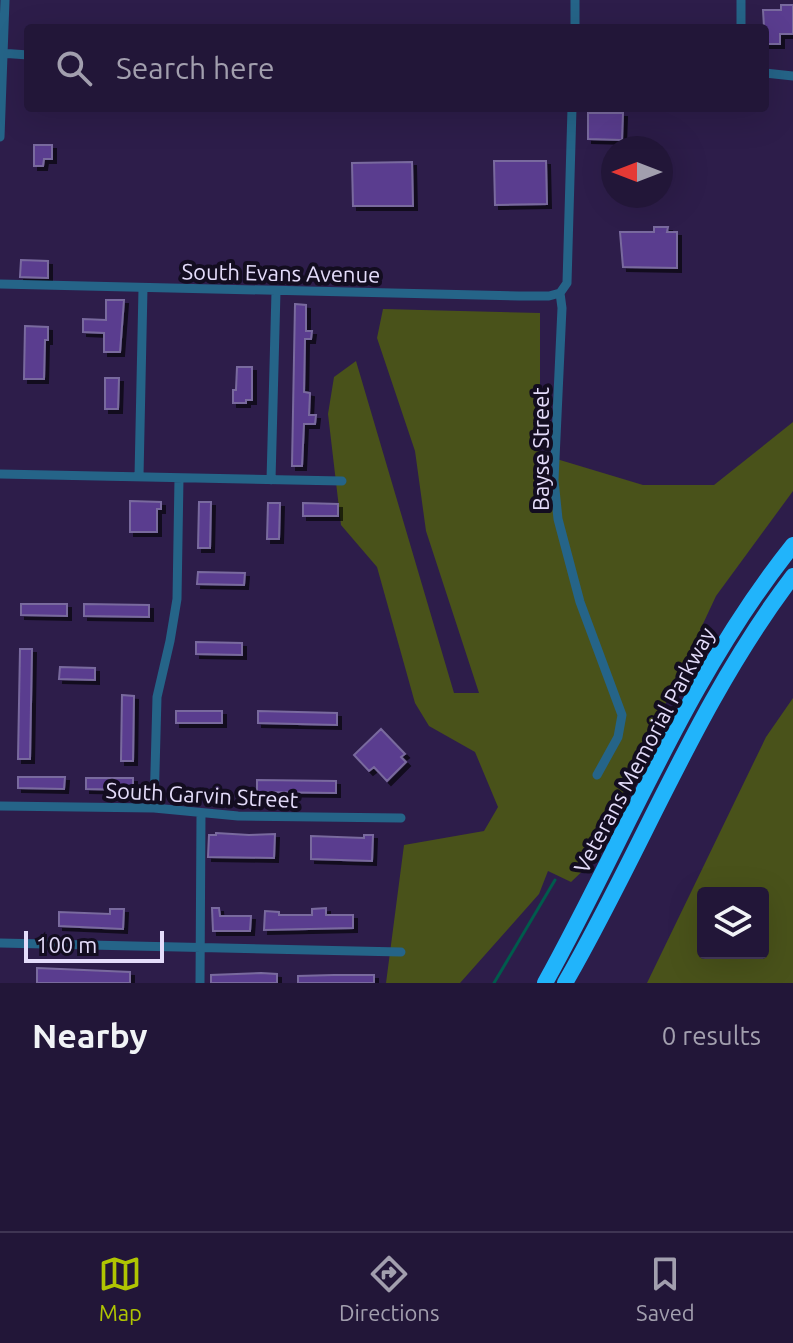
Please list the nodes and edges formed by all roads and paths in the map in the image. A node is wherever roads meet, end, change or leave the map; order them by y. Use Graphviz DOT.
graph roads {
  1 [pos="5,0"];
  2 [pos="575,0"];
  3 [pos="741,0"];
  4 [pos="575,24"];
  5 [pos="741,24"];
  6 [pos="1,53"];
  7 [pos="24,55"];
  8 [pos="769,73"];
  9 [pos="793,76"];
  10 [pos="572,112"];
  11 [pos="0,137"];
  12 [pos="0,284"];
  13 [pos="143,288"];
  14 [pos="276,291"];
  15 [pos="560,293"];
  16 [pos="0,474"];
  17 [pos="139,476"];
  18 [pos="179,478"];
  19 [pos="271,480"];
  20 [pos="342,481"];
  21 [pos="793,545"];
  22 [pos="793,576"];
  23 [pos="597,775"];
  24 [pos="0,806"];
  25 [pos="154,808"];
  26 [pos="201,814"];
  27 [pos="401,818"];
  28 [pos="0,943"];
  29 [pos="200,948"];
  30 [pos="401,952"];
  31 [pos="200,983"];
  32 [pos="545,983"];
  33 [pos="565,983"];
  1 -- 6 [label="street"];
  2 -- 4 [label="street"];
  3 -- 5 [label="street"];
  6 -- 7 [label="street"];
  6 -- 11 [label="street"];
  8 -- 9 [label="street"];
  10 -- 15 [label="street, Bayse Street"];
  12 -- 13 [label="street, South Evans Avenue"];
  13 -- 14 [label="street, South Evans Avenue"];
  13 -- 17 [label="street"];
  14 -- 15 [label="street, South Evans Avenue"];
  14 -- 19 [label="street"];
  15 -- 23 [label="street, Bayse Street"];
  16 -- 17 [label="street"];
  17 -- 18 [label="street"];
  18 -- 19 [label="street"];
  18 -- 25 [label="street"];
  19 -- 20 [label="street"];
  21 -- 32 [label="highway, Veterans Memorial Parkway"];
  22 -- 33 [label="highway, Veterans Memorial Parkway"];
  24 -- 25 [label="street, South Garvin Street"];
  25 -- 26 [label="street, South Garvin Street"];
  26 -- 27 [label="street, South Garvin Street"];
  26 -- 29 [label="street"];
  28 -- 29 [label="street"];
  29 -- 30 [label="street"];
  29 -- 31 [label="street"];
}
